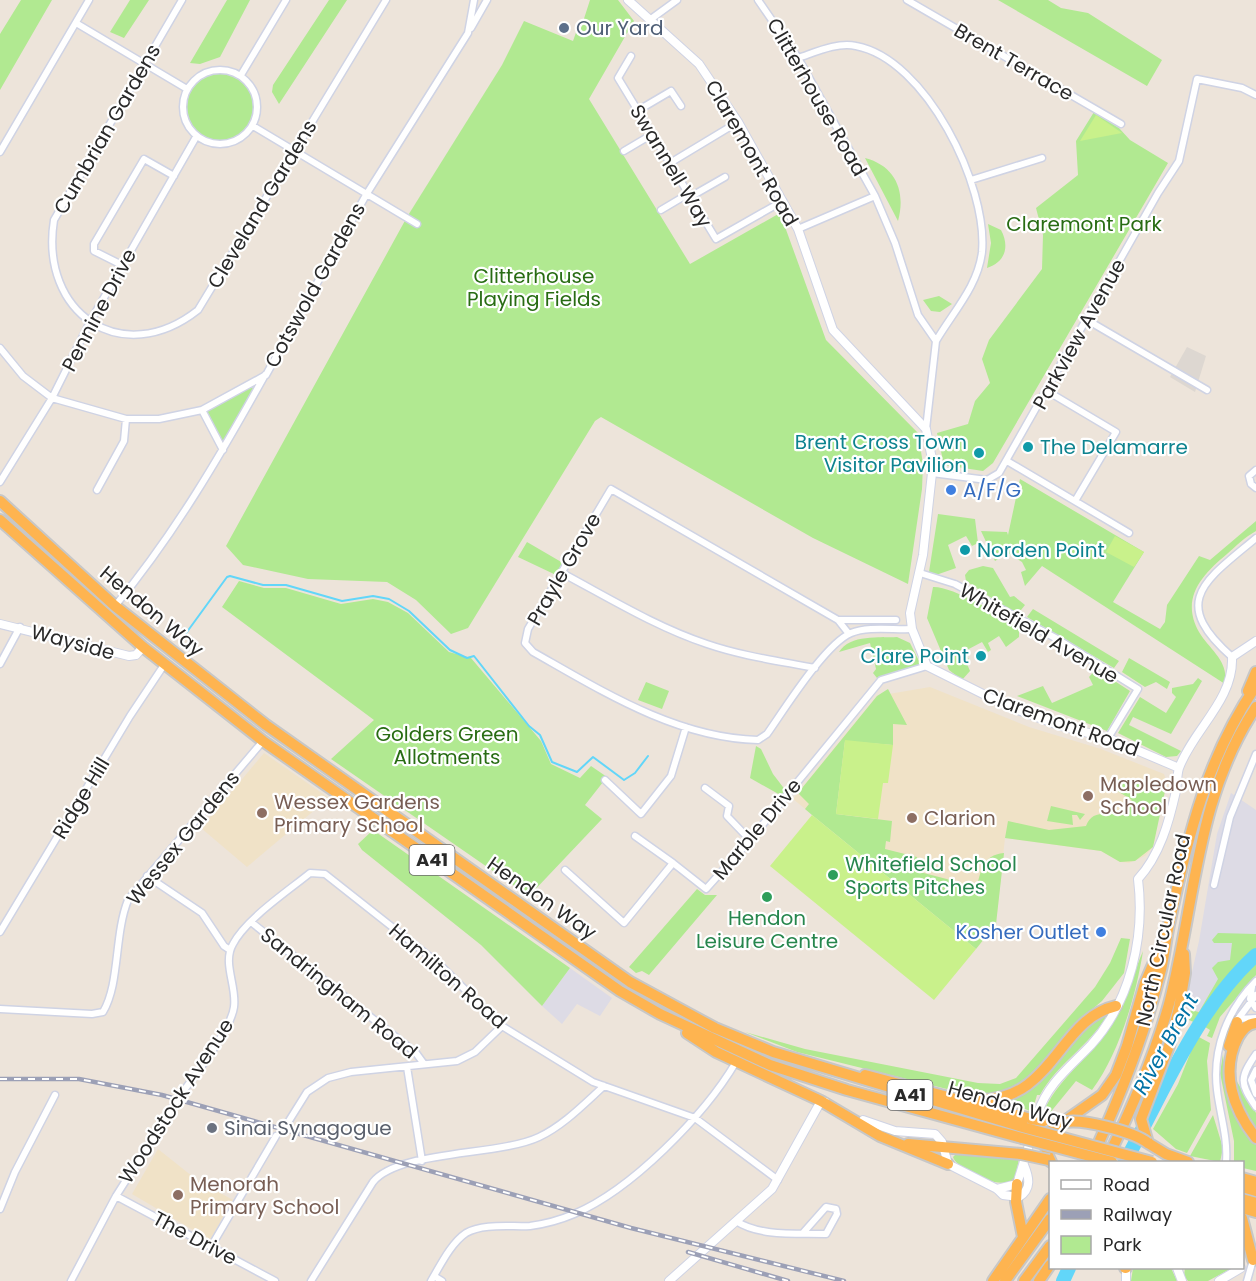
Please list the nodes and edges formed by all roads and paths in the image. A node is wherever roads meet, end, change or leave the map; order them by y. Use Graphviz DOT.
graph roads {
  1 [pos="90,0"];
  2 [pos="182,0"];
  3 [pos="286,0"];
  4 [pos="386,0"];
  5 [pos="474,0"];
  6 [pos="487,0"];
  7 [pos="628,0"];
  8 [pos="677,0"];
  9 [pos="758,0"];
  10 [pos="907,0"];
  11 [pos="651,19"];
  12 [pos="76,23"];
  13 [pos="468,33"];
  14 [pos="631,57"];
  15 [pos="798,58"];
  16 [pos="145,62"];
  17 [pos="241,75"];
  18 [pos="187,89"];
  19 [pos="1256,95"];
  20 [pos="681,106"];
  21 [pos="638,111"];
  22 [pos="738,122"];
  23 [pos="1121,124"];
  24 [pos="253,126"];
  25 [pos="651,135"];
  26 [pos="196,137"];
  27 [pos="292,150"];
  28 [pos="624,151"];
  29 [pos="0,152"];
  30 [pos="1042,158"];
  31 [pos="670,164"];
  32 [pos="174,176"];
  33 [pos="725,177"];
  34 [pos="971,180"];
  35 [pos="366,195"];
  36 [pos="689,196"];
  37 [pos="874,196"];
  38 [pos="783,201"];
  39 [pos="661,210"];
  40 [pos="417,224"];
  41 [pos="798,229"];
  42 [pos="122,265"];
  43 [pos="1087,320"];
  44 [pos="90,322"];
  45 [pos="936,341"];
  46 [pos="0,348"];
  47 [pos="266,375"];
  48 [pos="1207,390"];
  49 [pos="1047,391"];
  50 [pos="52,398"];
  51 [pos="202,410"];
  52 [pos="126,419"];
  53 [pos="926,429"];
  54 [pos="224,450"];
  55 [pos="1008,459"];
  56 [pos="1256,470"];
  57 [pos="932,473"];
  58 [pos="0,482"];
  59 [pos="1256,488"];
  60 [pos="97,490"];
  61 [pos="0,501"];
  62 [pos="1075,501"];
  63 [pos="0,520"];
  64 [pos="1129,533"];
  65 [pos="1256,538"];
  66 [pos="562,573"];
  67 [pos="920,573"];
  68 [pos="115,606"];
  69 [pos="838,620"];
  70 [pos="896,620"];
  71 [pos="0,624"];
  72 [pos="20,627"];
  73 [pos="912,629"];
  74 [pos="849,634"];
  75 [pos="1256,641"];
  76 [pos="143,647"];
  77 [pos="1232,657"];
  78 [pos="0,664"];
  79 [pos="164,665"];
  80 [pos="927,666"];
  81 [pos="815,668"];
  82 [pos="1256,672"];
  83 [pos="1256,686"];
  84 [pos="1244,703"];
  85 [pos="1255,709"];
  86 [pos="686,728"];
  87 [pos="1108,738"];
  88 [pos="263,741"];
  89 [pos="1256,754"];
  90 [pos="1179,768"];
  91 [pos="605,780"];
  92 [pos="705,788"];
  93 [pos="635,836"];
  94 [pos="750,840"];
  95 [pos="673,863"];
  96 [pos="565,870"];
  97 [pos="147,876"];
  98 [pos="1214,885"];
  99 [pos="251,922"];
  100 [pos="1168,928"];
  101 [pos="0,932"];
  102 [pos="1184,933"];
  103 [pos="230,950"];
  104 [pos="1254,983"];
  105 [pos="1253,999"];
  106 [pos="1116,1006"];
  107 [pos="1256,1008"];
  108 [pos="0,1009"];
  109 [pos="660,1014"];
  110 [pos="1236,1017"];
  111 [pos="1256,1018"];
  112 [pos="1256,1023"];
  113 [pos="502,1026"];
  114 [pos="1227,1027"];
  115 [pos="1256,1054"];
  116 [pos="1230,1059"];
  117 [pos="794,1060"];
  118 [pos="736,1062"];
  119 [pos="424,1064"];
  120 [pos="407,1067"];
  121 [pos="1256,1070"];
  122 [pos="604,1086"];
  123 [pos="1256,1094"];
  124 [pos="55,1095"];
  125 [pos="963,1099"];
  126 [pos="821,1101"];
  127 [pos="1256,1107"];
  128 [pos="695,1118"];
  129 [pos="1064,1122"];
  130 [pos="287,1124"];
  131 [pos="1029,1129"];
  132 [pos="276,1136"];
  133 [pos="1256,1138"];
  134 [pos="896,1142"];
  135 [pos="1149,1144"];
  136 [pos="943,1147"];
  137 [pos="422,1161"];
  138 [pos="1050,1161"];
  139 [pos="1090,1161"];
  140 [pos="1106,1161"];
  141 [pos="1109,1161"];
  142 [pos="1150,1161"];
  143 [pos="1154,1161"];
  144 [pos="1186,1161"];
  145 [pos="1226,1161"];
  146 [pos="948,1164"];
  147 [pos="1024,1165"];
  148 [pos="778,1180"];
  149 [pos="1244,1182"];
  150 [pos="1017,1184"];
  151 [pos="997,1189"];
  152 [pos="1256,1191"];
  153 [pos="116,1196"];
  154 [pos="1016,1198"];
  155 [pos="0,1209"];
  156 [pos="1045,1217"];
  157 [pos="736,1221"];
  158 [pos="1244,1225"];
  159 [pos="803,1233"];
  160 [pos="1023,1237"];
  161 [pos="212,1245"];
  162 [pos="1049,1247"];
  163 [pos="1254,1260"];
  164 [pos="1049,1266"];
  165 [pos="1239,1269"];
  166 [pos="433,1279"];
  167 [pos="71,1281"];
  168 [pos="275,1281"];
  169 [pos="311,1281"];
  170 [pos="442,1281"];
  171 [pos="669,1281"];
  172 [pos="993,1281"];
  173 [pos="1005,1281"];
  174 [pos="1024,1281"];
  175 [pos="1039,1281"];
  176 [pos="1219,1281"];
  177 [pos="1247,1281"];
  1 -- 12 [label="street"];
  2 -- 16 [label="street, Cumbrian Gardens"];
  3 -- 17 [label="street"];
  4 -- 27 [label="street, Cleveland Gardens"];
  5 -- 13 [label="street, Cotswold Gardens"];
  6 -- 13 [label="street"];
  7 -- 11 [label="street, Claremont Road"];
  8 -- 11 [label="street"];
  9 -- 15 [label="street, Clitterhouse Road"];
  10 -- 23 [label="street, Brent Terrace"];
  11 -- 22 [label="street, Claremont Road"];
  12 -- 16 [label="street"];
  12 -- 29 [label="street"];
  13 -- 35 [label="street, Cotswold Gardens"];
  14 -- 21 [label="street, Swannell Way"];
  15 -- 34 [label="street"];
  15 -- 37 [label="street, Clitterhouse Road"];
  16 -- 18 [label="street"];
  16 -- 44 [label="street, Cumbrian Gardens"];
  17 -- 18 [label="street"];
  17 -- 24 [label="street"];
  18 -- 26 [label="street"];
  19 -- 43 [label="street, Parkview Avenue"];
  20 -- 21 [label="street"];
  21 -- 25 [label="street, Swannell Way"];
  22 -- 31 [label="street"];
  22 -- 38 [label="street, Claremont Road"];
  24 -- 26 [label="street"];
  24 -- 27 [label="street"];
  25 -- 28 [label="street"];
  25 -- 31 [label="street, Swannell Way"];
  26 -- 32 [label="street, Pennine Drive"];
  27 -- 35 [label="street"];
  27 -- 44 [label="street, Cleveland Gardens"];
  30 -- 34 [label="street"];
  31 -- 36 [label="street, Swannell Way"];
  32 -- 42 [label="street, Pennine Drive"];
  32 -- 42 [label="street"];
  33 -- 36 [label="street"];
  34 -- 45 [label="street"];
  35 -- 40 [label="street"];
  35 -- 47 [label="street, Cotswold Gardens"];
  36 -- 38 [label="street, Swannell Way"];
  36 -- 39 [label="street"];
  37 -- 41 [label="street, Clitterhouse Road"];
  37 -- 45 [label="street, Clitterhouse Road"];
  38 -- 41 [label="street, Claremont Road"];
  41 -- 53 [label="street, Claremont Road"];
  42 -- 44 [label="street, Pennine Drive"];
  43 -- 48 [label="street"];
  43 -- 49 [label="street, Parkview Avenue"];
  44 -- 50 [label="street, Pennine Drive"];
  45 -- 53 [label="street"];
  46 -- 50 [label="street"];
  47 -- 51 [label="street, Cotswold Gardens"];
  47 -- 54 [label="street"];
  49 -- 55 [label="street, Parkview Avenue"];
  49 -- 62 [label="street"];
  50 -- 52 [label="street, Cotswold Gardens"];
  50 -- 58 [label="street, Pennine Drive"];
  51 -- 52 [label="street, Cotswold Gardens"];
  51 -- 54 [label="street"];
  52 -- 60 [label="street"];
  53 -- 57 [label="street"];
  54 -- 68 [label="street"];
  55 -- 57 [label="street, Parkview Avenue"];
  55 -- 62 [label="street"];
  56 -- 59 [label="street"];
  57 -- 67 [label="street"];
  61 -- 68 [label="highway, Hendon Way / A41"];
  62 -- 64 [label="street"];
  63 -- 76 [label="highway, Hendon Way / A41"];
  65 -- 77 [label="street"];
  66 -- 69 [label="street, Prayle Grove"];
  66 -- 81 [label="street"];
  66 -- 86 [label="street, Prayle Grove"];
  67 -- 73 [label="street"];
  67 -- 87 [label="street, Whitefield Avenue"];
  68 -- 117 [label="highway, Hendon Way / A41"];
  69 -- 70 [label="street"];
  69 -- 74 [label="street, Prayle Grove"];
  71 -- 72 [label="street, Wayside"];
  72 -- 76 [label="street, Wayside"];
  72 -- 78 [label="street"];
  73 -- 74 [label="street"];
  73 -- 80 [label="street"];
  74 -- 81 [label="street, Prayle Grove"];
  75 -- 77 [label="street"];
  76 -- 79 [label="highway, Hendon Way / A41"];
  77 -- 90 [label="street"];
  79 -- 88 [label="highway, Hendon Way / A41"];
  79 -- 101 [label="street, Ridge Hill"];
  80 -- 87 [label="street, Claremont Road"];
  80 -- 94 [label="street, Marble Drive"];
  81 -- 86 [label="street, Prayle Grove"];
  82 -- 84 [label="highway"];
  83 -- 84 [label="highway, North Circular Road"];
  84 -- 100 [label="highway, North Circular Road"];
  85 -- 102 [label="highway, North Circular Road"];
  86 -- 91 [label="street"];
  87 -- 90 [label="street, Claremont Road"];
  88 -- 97 [label="street, Wessex Gardens"];
  88 -- 109 [label="highway, Hendon Way / A41"];
  89 -- 98 [label="street"];
  90 -- 106 [label="street"];
  92 -- 94 [label="street"];
  93 -- 95 [label="street"];
  94 -- 95 [label="street, Marble Drive"];
  95 -- 96 [label="street"];
  97 -- 103 [label="street"];
  97 -- 108 [label="street, Wessex Gardens"];
  99 -- 103 [label="street"];
  99 -- 113 [label="street, Hamilton Road"];
  99 -- 119 [label="street, Sandringham Road"];
  100 -- 129 [label="highway"];
  100 -- 139 [label="highway, North Circular Road"];
  102 -- 135 [label="highway"];
  102 -- 140 [label="highway, North Circular Road"];
  103 -- 153 [label="street, Woodstock Avenue, bridge"];
  104 -- 105 [label="street"];
  104 -- 110 [label="street"];
  105 -- 107 [label="street"];
  105 -- 110 [label="street"];
  105 -- 110 [label="street"];
  106 -- 125 [label="highway"];
  106 -- 131 [label="street"];
  109 -- 118 [label="highway, A41"];
  109 -- 131 [label="highway, Hendon Way / A41"];
  110 -- 111 [label="street"];
  110 -- 114 [label="street"];
  110 -- 114 [label="street"];
  110 -- 116 [label="highway"];
  112 -- 116 [label="highway"];
  113 -- 119 [label="street"];
  113 -- 122 [label="street, Hamilton Road"];
  114 -- 145 [label="street"];
  115 -- 127 [label="street"];
  116 -- 133 [label="highway"];
  117 -- 125 [label="highway, A41"];
  117 -- 131 [label="highway, Hendon Way / A41"];
  118 -- 126 [label="highway, A41"];
  118 -- 128 [label="street"];
  119 -- 120 [label="street"];
  120 -- 130 [label="street"];
  120 -- 137 [label="street"];
  121 -- 123 [label="street"];
  122 -- 128 [label="street, Hamilton Road"];
  122 -- 137 [label="street"];
  124 -- 155 [label="street"];
  125 -- 131 [label="highway, A41"];
  126 -- 134 [label="highway, A41"];
  126 -- 136 [label="street"];
  126 -- 148 [label="street"];
  128 -- 148 [label="street, Hamilton Road"];
  128 -- 166 [label="street"];
  129 -- 131 [label="highway, A41, bridge"];
  129 -- 135 [label="highway, bridge"];
  129 -- 138 [label="highway, bridge"];
  131 -- 141 [label="highway, Hendon Way / A41, bridge"];
  131 -- 142 [label="highway, Hendon Way / A41, bridge"];
  131 -- 147 [label="street"];
  132 -- 161 [label="street"];
  134 -- 136 [label="highway, A41"];
  134 -- 146 [label="highway"];
  135 -- 143 [label="highway"];
  135 -- 144 [label="highway"];
  136 -- 138 [label="highway, A41, bridge"];
  136 -- 146 [label="street"];
  137 -- 169 [label="street"];
  146 -- 151 [label="street"];
  147 -- 150 [label="street"];
  147 -- 154 [label="street"];
  148 -- 157 [label="street"];
  149 -- 152 [label="highway"];
  150 -- 151 [label="street"];
  150 -- 154 [label="highway"];
  151 -- 154 [label="street"];
  153 -- 161 [label="street, The Drive"];
  153 -- 167 [label="street, Woodstock Avenue"];
  154 -- 160 [label="highway"];
  156 -- 160 [label="highway"];
  156 -- 173 [label="highway"];
  157 -- 159 [label="street"];
  157 -- 171 [label="street"];
  158 -- 163 [label="highway"];
  159 -- 159 [label="street"];
  160 -- 172 [label="highway"];
  161 -- 168 [label="street, The Drive"];
  162 -- 174 [label="highway"];
  163 -- 177 [label="street"];
  164 -- 175 [label="highway"];
  165 -- 176 [label="street"];
  166 -- 170 [label="street"];
}
